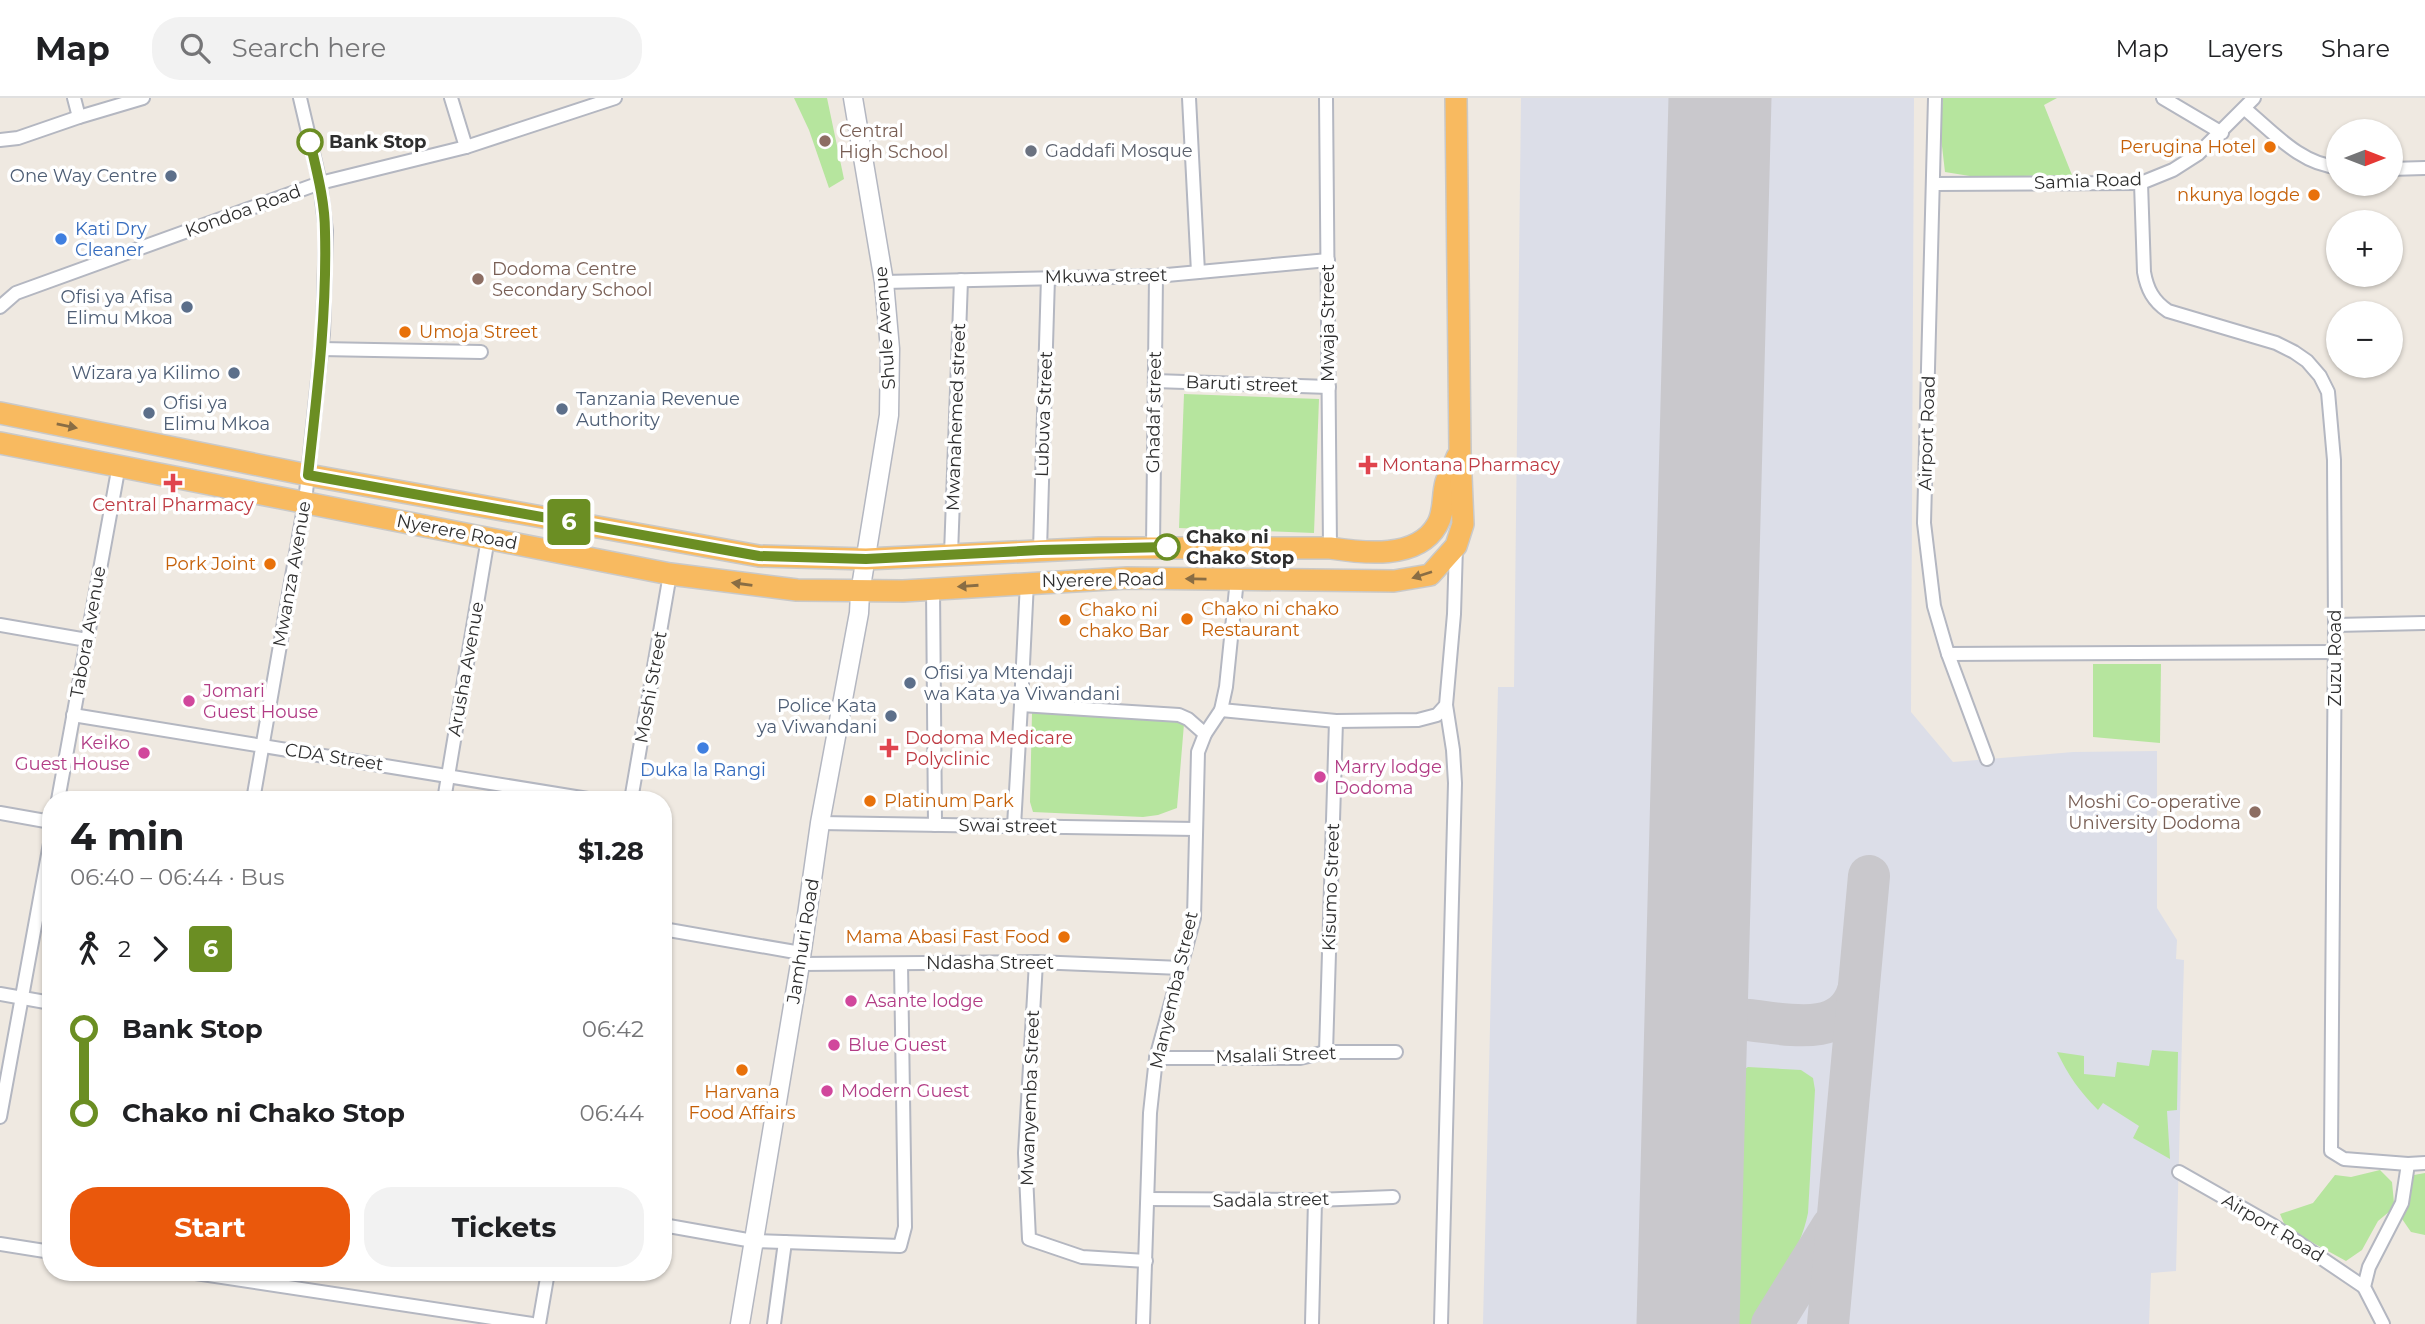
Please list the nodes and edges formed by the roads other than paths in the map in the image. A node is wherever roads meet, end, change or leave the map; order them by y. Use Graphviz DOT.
graph roads {
  1 [pos="74,98"];
  2 [pos="143,98"];
  3 [pos="300,98"];
  4 [pos="451,98"];
  5 [pos="615,98"];
  6 [pos="853,98"];
  7 [pos="1189,98"];
  8 [pos="1326,98"];
  9 [pos="1455,98"];
  10 [pos="1935,98"];
  11 [pos="2163,98"];
  12 [pos="2254,98"];
  13 [pos="586,103"];
  14 [pos="2245,109"];
  15 [pos="79,117"];
  16 [pos="2222,133"];
  17 [pos="0,140"];
  18 [pos="466,146"];
  19 [pos="2326,165"];
  20 [pos="2425,168"];
  21 [pos="2403,169"];
  22 [pos="320,183"];
  23 [pos="2141,183"];
  24 [pos="1934,184"];
  25 [pos="1328,260"];
  26 [pos="1198,272"];
  27 [pos="1156,276"];
  28 [pos="1048,278"];
  29 [pos="961,280"];
  30 [pos="884,282"];
  31 [pos="0,307"];
  32 [pos="321,349"];
  33 [pos="481,352"];
  34 [pos="1155,381"];
  35 [pos="1329,387"];
  36 [pos="0,413"];
  37 [pos="0,443"];
  38 [pos="1460,452"];
  39 [pos="119,465"];
  40 [pos="308,475"];
  41 [pos="305,502"];
  42 [pos="488,538"];
  43 [pos="1456,546"];
  44 [pos="1153,547"];
  45 [pos="1330,548"];
  46 [pos="1040,550"];
  47 [pos="951,554"];
  48 [pos="866,559"];
  49 [pos="670,574"];
  50 [pos="1237,579"];
  51 [pos="1027,582"];
  52 [pos="933,589"];
  53 [pos="860,593"];
  54 [pos="2425,623"];
  55 [pos="0,625"];
  56 [pos="2335,625"];
  57 [pos="87,640"];
  58 [pos="2335,652"];
  59 [pos="1948,654"];
  60 [pos="1021,705"];
  61 [pos="1446,705"];
  62 [pos="1221,710"];
  63 [pos="73,715"];
  64 [pos="1336,721"];
  65 [pos="1205,734"];
  66 [pos="263,746"];
  67 [pos="1987,759"];
  68 [pos="448,776"];
  69 [pos="60,791"];
  70 [pos="255,791"];
  71 [pos="446,791"];
  72 [pos="539,791"];
  73 [pos="633,791"];
  74 [pos="0,813"];
  75 [pos="42,820"];
  76 [pos="820,823"];
  77 [pos="935,825"];
  78 [pos="1014,826"];
  79 [pos="1196,829"];
  80 [pos="42,888"];
  81 [pos="672,931"];
  82 [pos="801,958"];
  83 [pos="1036,962"];
  84 [pos="901,964"];
  85 [pos="1181,968"];
  86 [pos="0,994"];
  87 [pos="22,998"];
  88 [pos="42,1001"];
  89 [pos="1326,1052"];
  90 [pos="1396,1052"];
  91 [pos="1156,1058"];
  92 [pos="0,1117"];
  93 [pos="2425,1163"];
  94 [pos="2408,1164"];
  95 [pos="2179,1172"];
  96 [pos="1393,1197"];
  97 [pos="1148,1199"];
  98 [pos="1315,1200"];
  99 [pos="672,1227"];
  100 [pos="752,1241"];
  101 [pos="785,1242"];
  102 [pos="0,1244"];
  103 [pos="42,1251"];
  104 [pos="1146,1261"];
  105 [pos="249,1281"];
  106 [pos="546,1281"];
  107 [pos="2364,1287"];
  108 [pos="533,1324"];
  109 [pos="539,1324"];
  110 [pos="740,1324"];
  111 [pos="774,1324"];
  112 [pos="1143,1324"];
  113 [pos="1312,1324"];
  114 [pos="1441,1324"];
  115 [pos="2383,1324"];
  1 -- 15 [label="street"];
  2 -- 15 [label="street"];
  3 -- 22 [label="street, Mwanza Avenue"];
  4 -- 18 [label="street"];
  5 -- 13 [label="street, Kondoa Road"];
  6 -- 30 [label="main road, Shule Avenue"];
  7 -- 26 [label="street"];
  8 -- 25 [label="street, Mwaja Street"];
  9 -- 38 [label="highway"];
  10 -- 24 [label="street, Airport Road"];
  11 -- 16 [label="street"];
  12 -- 14 [label="street, Samia Road"];
  13 -- 18 [label="street, Kondoa Road"];
  14 -- 16 [label="street, Samia Road"];
  14 -- 19 [label="street"];
  15 -- 17 [label="street"];
  16 -- 23 [label="street, Samia Road"];
  18 -- 22 [label="street, Kondoa Road"];
  20 -- 21 [label="street"];
  22 -- 31 [label="street, Kondoa Road"];
  22 -- 32 [label="street, Mwanza Avenue"];
  23 -- 24 [label="street, Samia Road"];
  23 -- 56 [label="street, Zuzu Road"];
  24 -- 59 [label="street, Airport Road"];
  25 -- 26 [label="street, Mkuwa street"];
  25 -- 35 [label="street, Mwaja Street"];
  26 -- 27 [label="street, Mkuwa street"];
  27 -- 28 [label="street, Mkuwa street"];
  27 -- 34 [label="street, Ghadaf street"];
  28 -- 29 [label="street, Mkuwa street"];
  28 -- 46 [label="street, Lubuva Street"];
  29 -- 30 [label="street, Mkuwa street"];
  29 -- 47 [label="street, Mwanahemed street"];
  30 -- 48 [label="main road, Shule Avenue"];
  32 -- 33 [label="street"];
  32 -- 40 [label="street, Mwanza Avenue"];
  34 -- 35 [label="street, Baruti street"];
  34 -- 44 [label="street, Ghadaf street"];
  35 -- 45 [label="street, Mwaja Street"];
  36 -- 40 [label="highway, Nyerere Road, one-way"];
  37 -- 39 [label="highway, Nyerere Road"];
  38 -- 43 [label="highway"];
  38 -- 45 [label="highway, Nyerere Road"];
  39 -- 41 [label="highway, Nyerere Road"];
  39 -- 57 [label="street, Tabora Avenue"];
  40 -- 41 [label="street, Mwanza Avenue"];
  40 -- 48 [label="highway, Nyerere Road"];
  41 -- 42 [label="highway, Nyerere Road"];
  41 -- 66 [label="street, Mwanza Avenue"];
  42 -- 49 [label="highway, Nyerere Road"];
  42 -- 68 [label="street, Arusha Avenue"];
  43 -- 50 [label="highway, Nyerere Road, one-way"];
  43 -- 61 [label="street"];
  44 -- 45 [label="highway, Nyerere Road"];
  44 -- 46 [label="highway, Nyerere Road"];
  46 -- 47 [label="highway, Nyerere Road"];
  47 -- 48 [label="highway, Nyerere Road"];
  48 -- 53 [label="main road, Jamhuri Road"];
  53 -- 49 [label="highway, Nyerere Road, one-way"];
  49 -- 73 [label="street, Moshi Street"];
  50 -- 51 [label="highway, Nyerere Road, one-way"];
  50 -- 62 [label="street, Manyemba Street"];
  51 -- 52 [label="highway, Nyerere Road, one-way"];
  51 -- 60 [label="street"];
  52 -- 53 [label="highway, Nyerere Road"];
  52 -- 77 [label="street"];
  53 -- 76 [label="main road, Jamhuri Road"];
  54 -- 56 [label="street"];
  55 -- 57 [label="street"];
  56 -- 58 [label="street, Zuzu Road"];
  57 -- 63 [label="street, Tabora Avenue"];
  58 -- 59 [label="street"];
  58 -- 94 [label="street, Zuzu Road"];
  59 -- 67 [label="street, Airport Road"];
  60 -- 65 [label="street"];
  60 -- 78 [label="street"];
  61 -- 64 [label="street"];
  61 -- 114 [label="street"];
  62 -- 64 [label="street"];
  62 -- 65 [label="street, Manyemba Street"];
  63 -- 66 [label="street, CDA Street"];
  63 -- 69 [label="street, Tabora Avenue"];
  64 -- 89 [label="street, Kisumo Street"];
  65 -- 79 [label="street, Manyemba Street"];
  66 -- 68 [label="street, CDA Street"];
  66 -- 70 [label="street, Mwanza Avenue"];
  68 -- 71 [label="street, Arusha Avenue"];
  68 -- 72 [label="street, CDA Street"];
  74 -- 75 [label="street"];
  76 -- 77 [label="street, Swai street"];
  76 -- 82 [label="main road, Jamhuri Road"];
  77 -- 78 [label="street, Swai street"];
  78 -- 79 [label="street, Swai street"];
  79 -- 85 [label="street, Manyemba Street"];
  80 -- 87 [label="street"];
  81 -- 82 [label="street, Ndasha Street"];
  82 -- 84 [label="street, Ndasha Street"];
  82 -- 100 [label="main road, Jamhuri Road"];
  83 -- 84 [label="street, Ndasha Street"];
  83 -- 85 [label="street, Ndasha Street"];
  83 -- 104 [label="street, Mwanyemba Street"];
  84 -- 101 [label="street"];
  85 -- 91 [label="street, Manyemba Street"];
  86 -- 87 [label="street"];
  87 -- 88 [label="street"];
  87 -- 92 [label="street"];
  89 -- 90 [label="street, Msalali Street"];
  89 -- 91 [label="street, Msalali Street"];
  91 -- 97 [label="street, Manyemba Street"];
  93 -- 94 [label="street, Zuzu Road"];
  94 -- 107 [label="street"];
  95 -- 107 [label="street, Airport Road"];
  96 -- 98 [label="street, Sadala street"];
  97 -- 98 [label="street, Sadala street"];
  97 -- 104 [label="street, Manyemba Street"];
  98 -- 113 [label="street"];
  99 -- 100 [label="street"];
  100 -- 101 [label="street"];
  100 -- 110 [label="main road, Jamhuri Road"];
  101 -- 111 [label="street"];
  102 -- 103 [label="street"];
  104 -- 112 [label="street, Manyemba Street"];
  105 -- 108 [label="street"];
  106 -- 109 [label="street"];
  107 -- 115 [label="street"];
}
